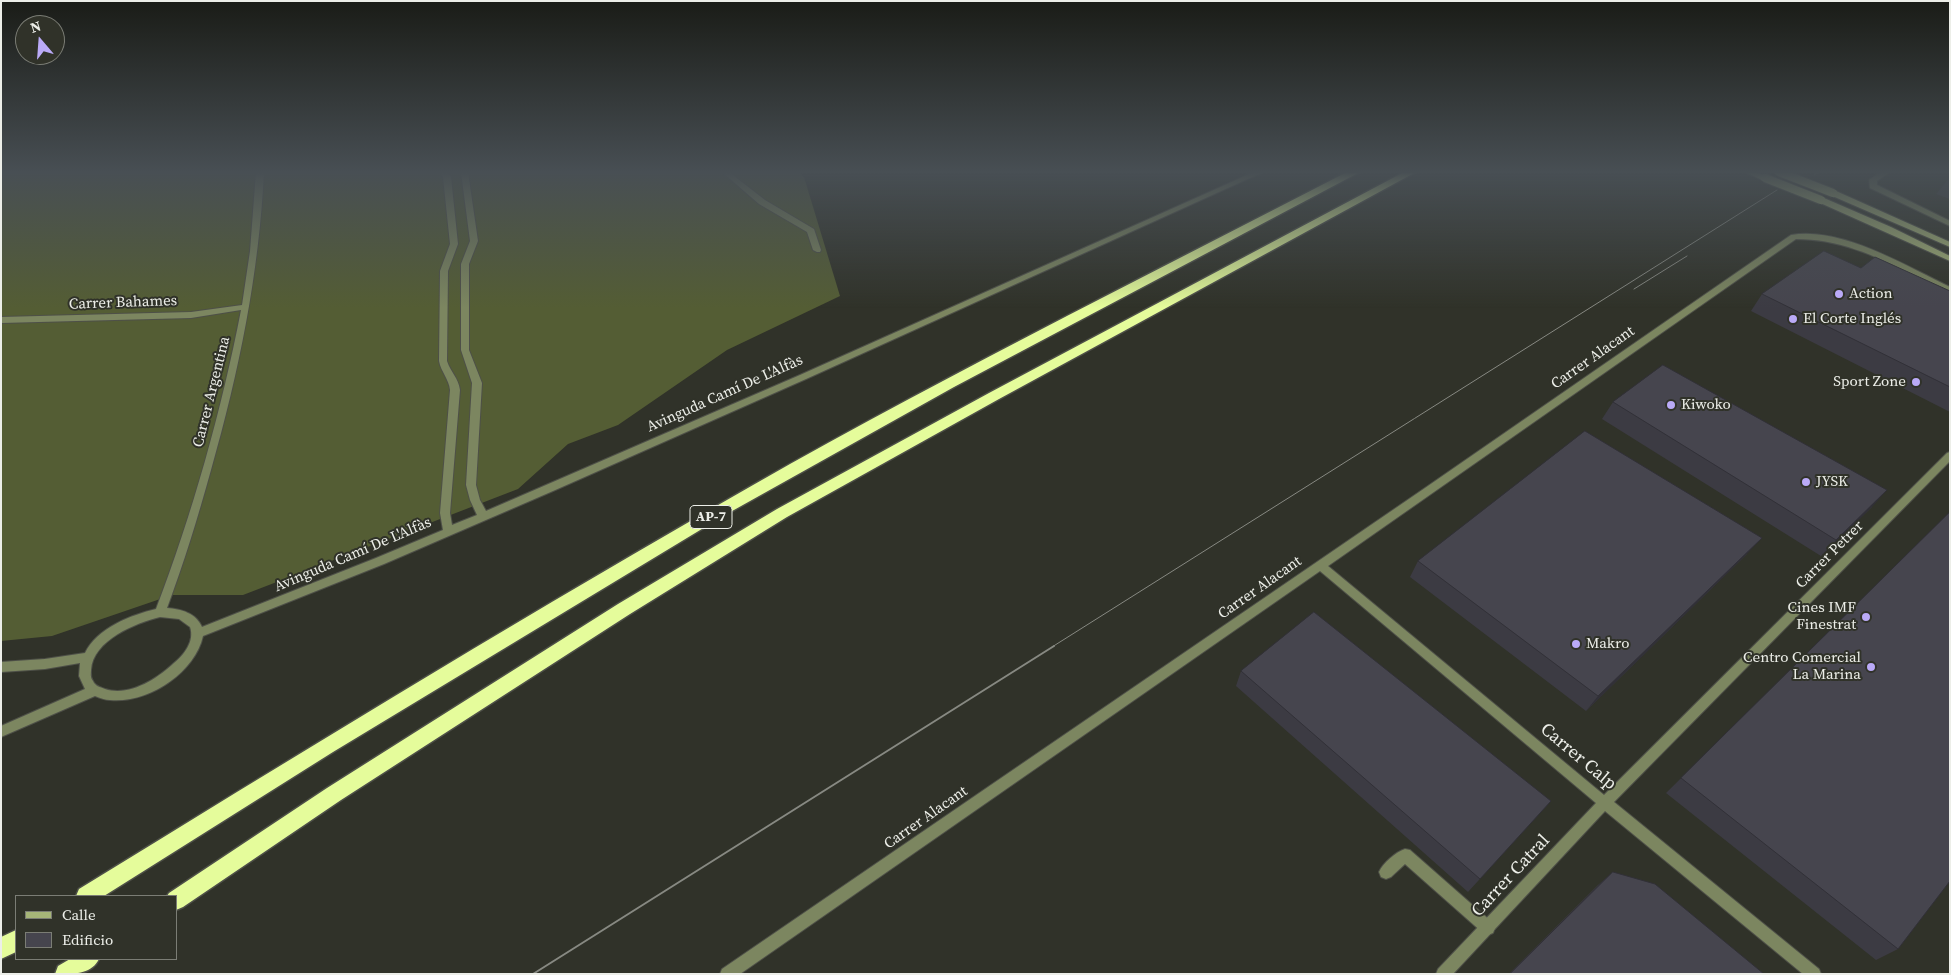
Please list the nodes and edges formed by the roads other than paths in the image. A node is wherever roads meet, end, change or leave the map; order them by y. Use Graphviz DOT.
graph roads {
  1 [pos="257,218"];
  2 [pos="451,218"];
  3 [pos="471,218"];
  4 [pos="789,218"];
  5 [pos="1158,218"];
  6 [pos="1268,218"];
  7 [pos="1326,218"];
  8 [pos="1861,218"];
  9 [pos="1888,218"];
  10 [pos="1937,218"];
  11 [pos="1950,224"];
  12 [pos="1950,245"];
  13 [pos="818,250"];
  14 [pos="1950,259"];
  15 [pos="1950,290"];
  16 [pos="245,307"];
  17 [pos="1,320"];
  18 [pos="1950,455"];
  19 [pos="483,516"];
  20 [pos="448,531"];
  21 [pos="1320,565"];
  22 [pos="160,612"];
  23 [pos="198,633"];
  24 [pos="89,657"];
  25 [pos="1,666"];
  26 [pos="94,691"];
  27 [pos="1,732"];
  28 [pos="1605,803"];
  29 [pos="1386,872"];
  30 [pos="88,895"];
  31 [pos="178,899"];
  32 [pos="1488,928"];
  33 [pos="15,941"];
  34 [pos="1,949"];
  35 [pos="87,960"];
  36 [pos="66,974"];
  37 [pos="727,974"];
  38 [pos="1443,974"];
  39 [pos="1814,974"];
  1 -- 16 [label="street, Carrer Argentina"];
  2 -- 20 [label="street"];
  3 -- 19 [label="street"];
  4 -- 13 [label="street"];
  5 -- 19 [label="street, Avinguda Camí De L'Alfàs"];
  6 -- 30 [label="highway, AP-7"];
  7 -- 31 [label="highway, AP-7"];
  8 -- 14 [label="main road, bridge"];
  9 -- 12 [label="main road, bridge"];
  10 -- 11 [label="street"];
  15 -- 21 [label="street, Carrer Alacant"];
  16 -- 17 [label="street, Carrer Bahames"];
  16 -- 22 [label="street, Carrer Argentina"];
  18 -- 28 [label="street, Carrer Petrer"];
  19 -- 20 [label="street, Avinguda Camí De L'Alfàs"];
  20 -- 23 [label="street, Avinguda Camí De L'Alfàs"];
  21 -- 28 [label="street, Carrer Calp"];
  21 -- 37 [label="street, Carrer Alacant"];
  22 -- 23 [label="street"];
  22 -- 24 [label="street"];
  23 -- 26 [label="street"];
  24 -- 25 [label="street"];
  24 -- 26 [label="street"];
  26 -- 27 [label="street"];
  28 -- 32 [label="street, Carrer Catral"];
  28 -- 39 [label="street, Carrer Calp"];
  29 -- 32 [label="street"];
  32 -- 38 [label="street, Carrer Catral"];
  33 -- 34 [label="highway"];
  35 -- 36 [label="highway"];
}
